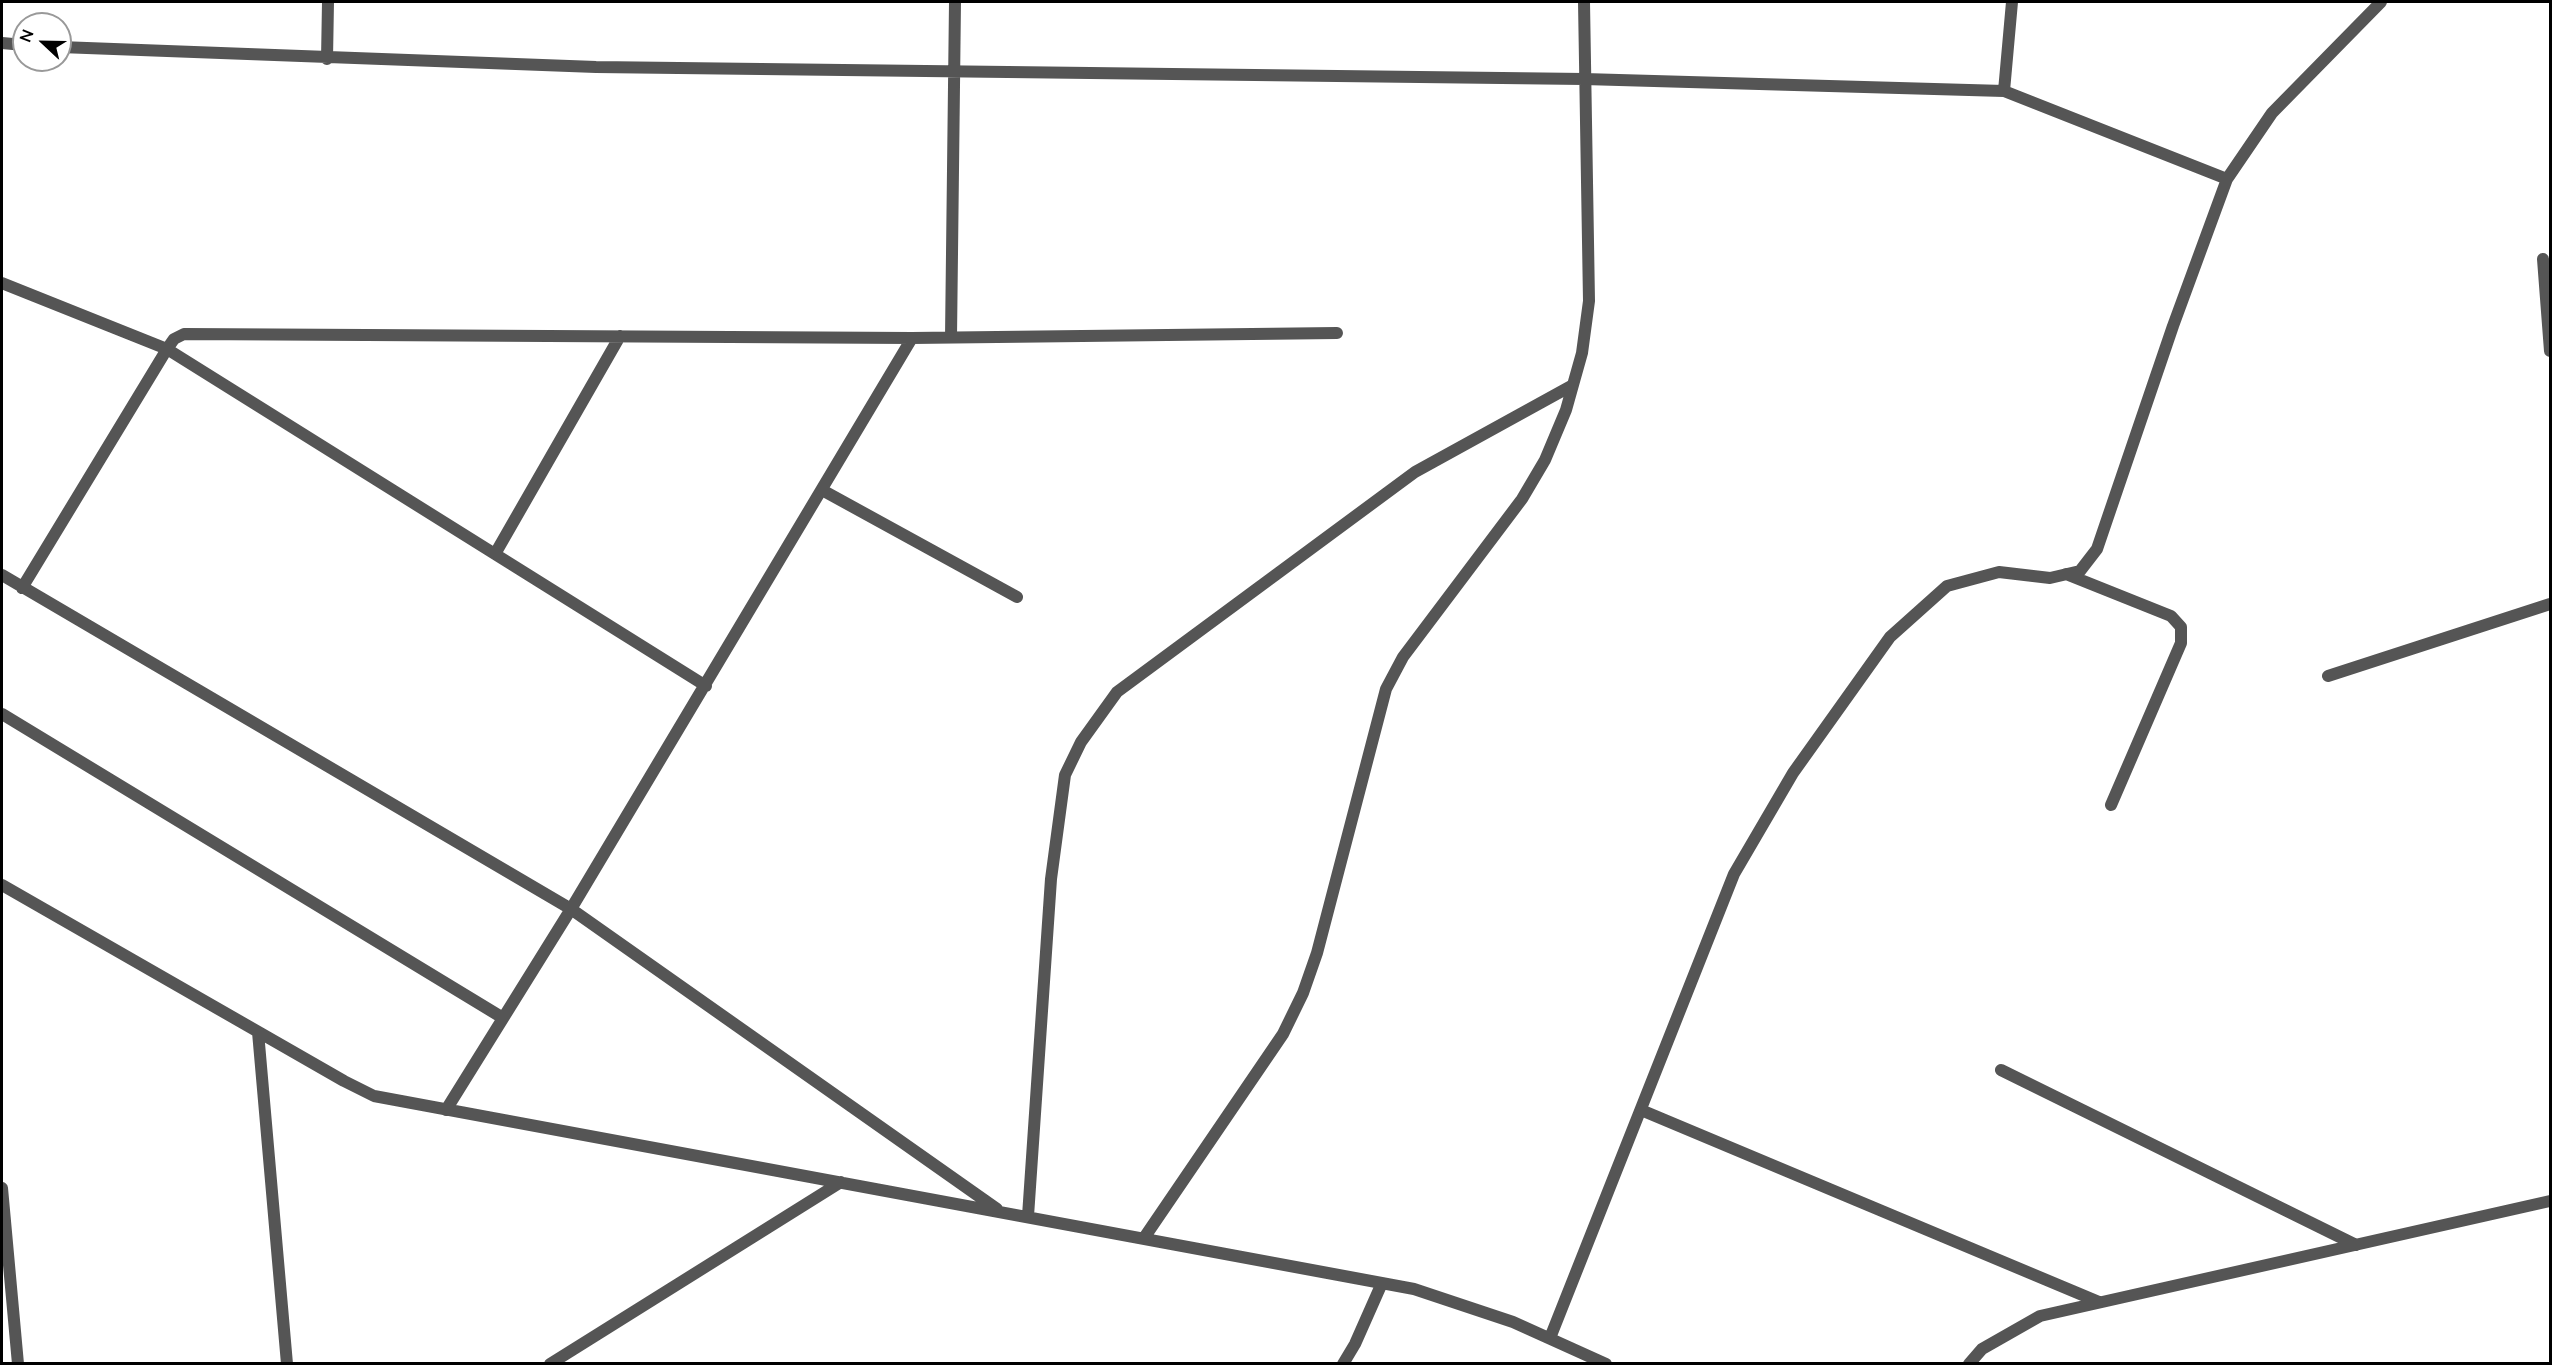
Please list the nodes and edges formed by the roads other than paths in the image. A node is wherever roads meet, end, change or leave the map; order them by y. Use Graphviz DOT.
graph roads {
  1 [pos="328,2"];
  2 [pos="955,2"];
  3 [pos="1584,2"];
  4 [pos="2012,2"];
  5 [pos="2381,2"];
  6 [pos="72,47"];
  7 [pos="327,58"];
  8 [pos="955,71"];
  9 [pos="1584,79"];
  10 [pos="2004,91"];
  11 [pos="2227,179"];
  12 [pos="2543,259"];
  13 [pos="2,283"];
  14 [pos="1336,333"];
  15 [pos="620,336"];
  16 [pos="951,337"];
  17 [pos="912,338"];
  18 [pos="167,349"];
  19 [pos="2550,351"];
  20 [pos="1573,385"];
  21 [pos="822,490"];
  22 [pos="495,554"];
  23 [pos="2066,574"];
  24 [pos="2,575"];
  25 [pos="22,588"];
  26 [pos="1017,597"];
  27 [pos="2550,604"];
  28 [pos="2328,676"];
  29 [pos="706,686"];
  30 [pos="2,714"];
  31 [pos="2111,805"];
  32 [pos="2,885"];
  33 [pos="571,909"];
  34 [pos="503,1018"];
  35 [pos="258,1032"];
  36 [pos="2001,1070"];
  37 [pos="446,1110"];
  38 [pos="1641,1110"];
  39 [pos="841,1182"];
  40 [pos="2,1188"];
  41 [pos="2550,1201"];
  42 [pos="999,1210"];
  43 [pos="1028,1216"];
  44 [pos="1144,1238"];
  45 [pos="2356,1245"];
  46 [pos="1382,1283"];
  47 [pos="2099,1302"];
  48 [pos="1550,1338"];
  49 [pos="18,1364"];
  50 [pos="287,1364"];
  51 [pos="550,1364"];
  52 [pos="1343,1364"];
  53 [pos="1606,1364"];
  54 [pos="1969,1364"];
  1 -- 7 [label="street"];
  2 -- 8 [label="street"];
  3 -- 9 [label="street"];
  4 -- 10 [label="street"];
  5 -- 11 [label="street"];
  6 -- 7 [label="street"];
  7 -- 8 [label="street"];
  8 -- 9 [label="street"];
  8 -- 16 [label="street"];
  9 -- 10 [label="street"];
  9 -- 20 [label="street"];
  10 -- 11 [label="street"];
  11 -- 23 [label="street"];
  12 -- 19 [label="street"];
  13 -- 18 [label="street"];
  14 -- 16 [label="street"];
  15 -- 17 [label="street"];
  15 -- 18 [label="street"];
  15 -- 22 [label="street"];
  16 -- 17 [label="street"];
  17 -- 21 [label="street"];
  18 -- 22 [label="street"];
  18 -- 25 [label="street"];
  20 -- 43 [label="street"];
  20 -- 44 [label="street"];
  21 -- 26 [label="street"];
  21 -- 29 [label="street"];
  22 -- 29 [label="street"];
  23 -- 31 [label="street"];
  23 -- 38 [label="street"];
  24 -- 25 [label="street"];
  25 -- 33 [label="street"];
  27 -- 28 [label="street"];
  29 -- 33 [label="street"];
  30 -- 34 [label="street"];
  32 -- 35 [label="street"];
  33 -- 34 [label="street"];
  33 -- 42 [label="street"];
  34 -- 37 [label="street"];
  35 -- 37 [label="street"];
  35 -- 50 [label="street"];
  36 -- 45 [label="street"];
  37 -- 39 [label="street"];
  38 -- 47 [label="street"];
  38 -- 48 [label="street"];
  39 -- 42 [label="street"];
  39 -- 51 [label="street"];
  40 -- 49 [label="street"];
  41 -- 45 [label="street"];
  42 -- 43 [label="street"];
  43 -- 44 [label="street"];
  44 -- 46 [label="street"];
  45 -- 47 [label="street"];
  46 -- 48 [label="street"];
  46 -- 52 [label="street"];
  47 -- 54 [label="street"];
  48 -- 53 [label="street"];
}
